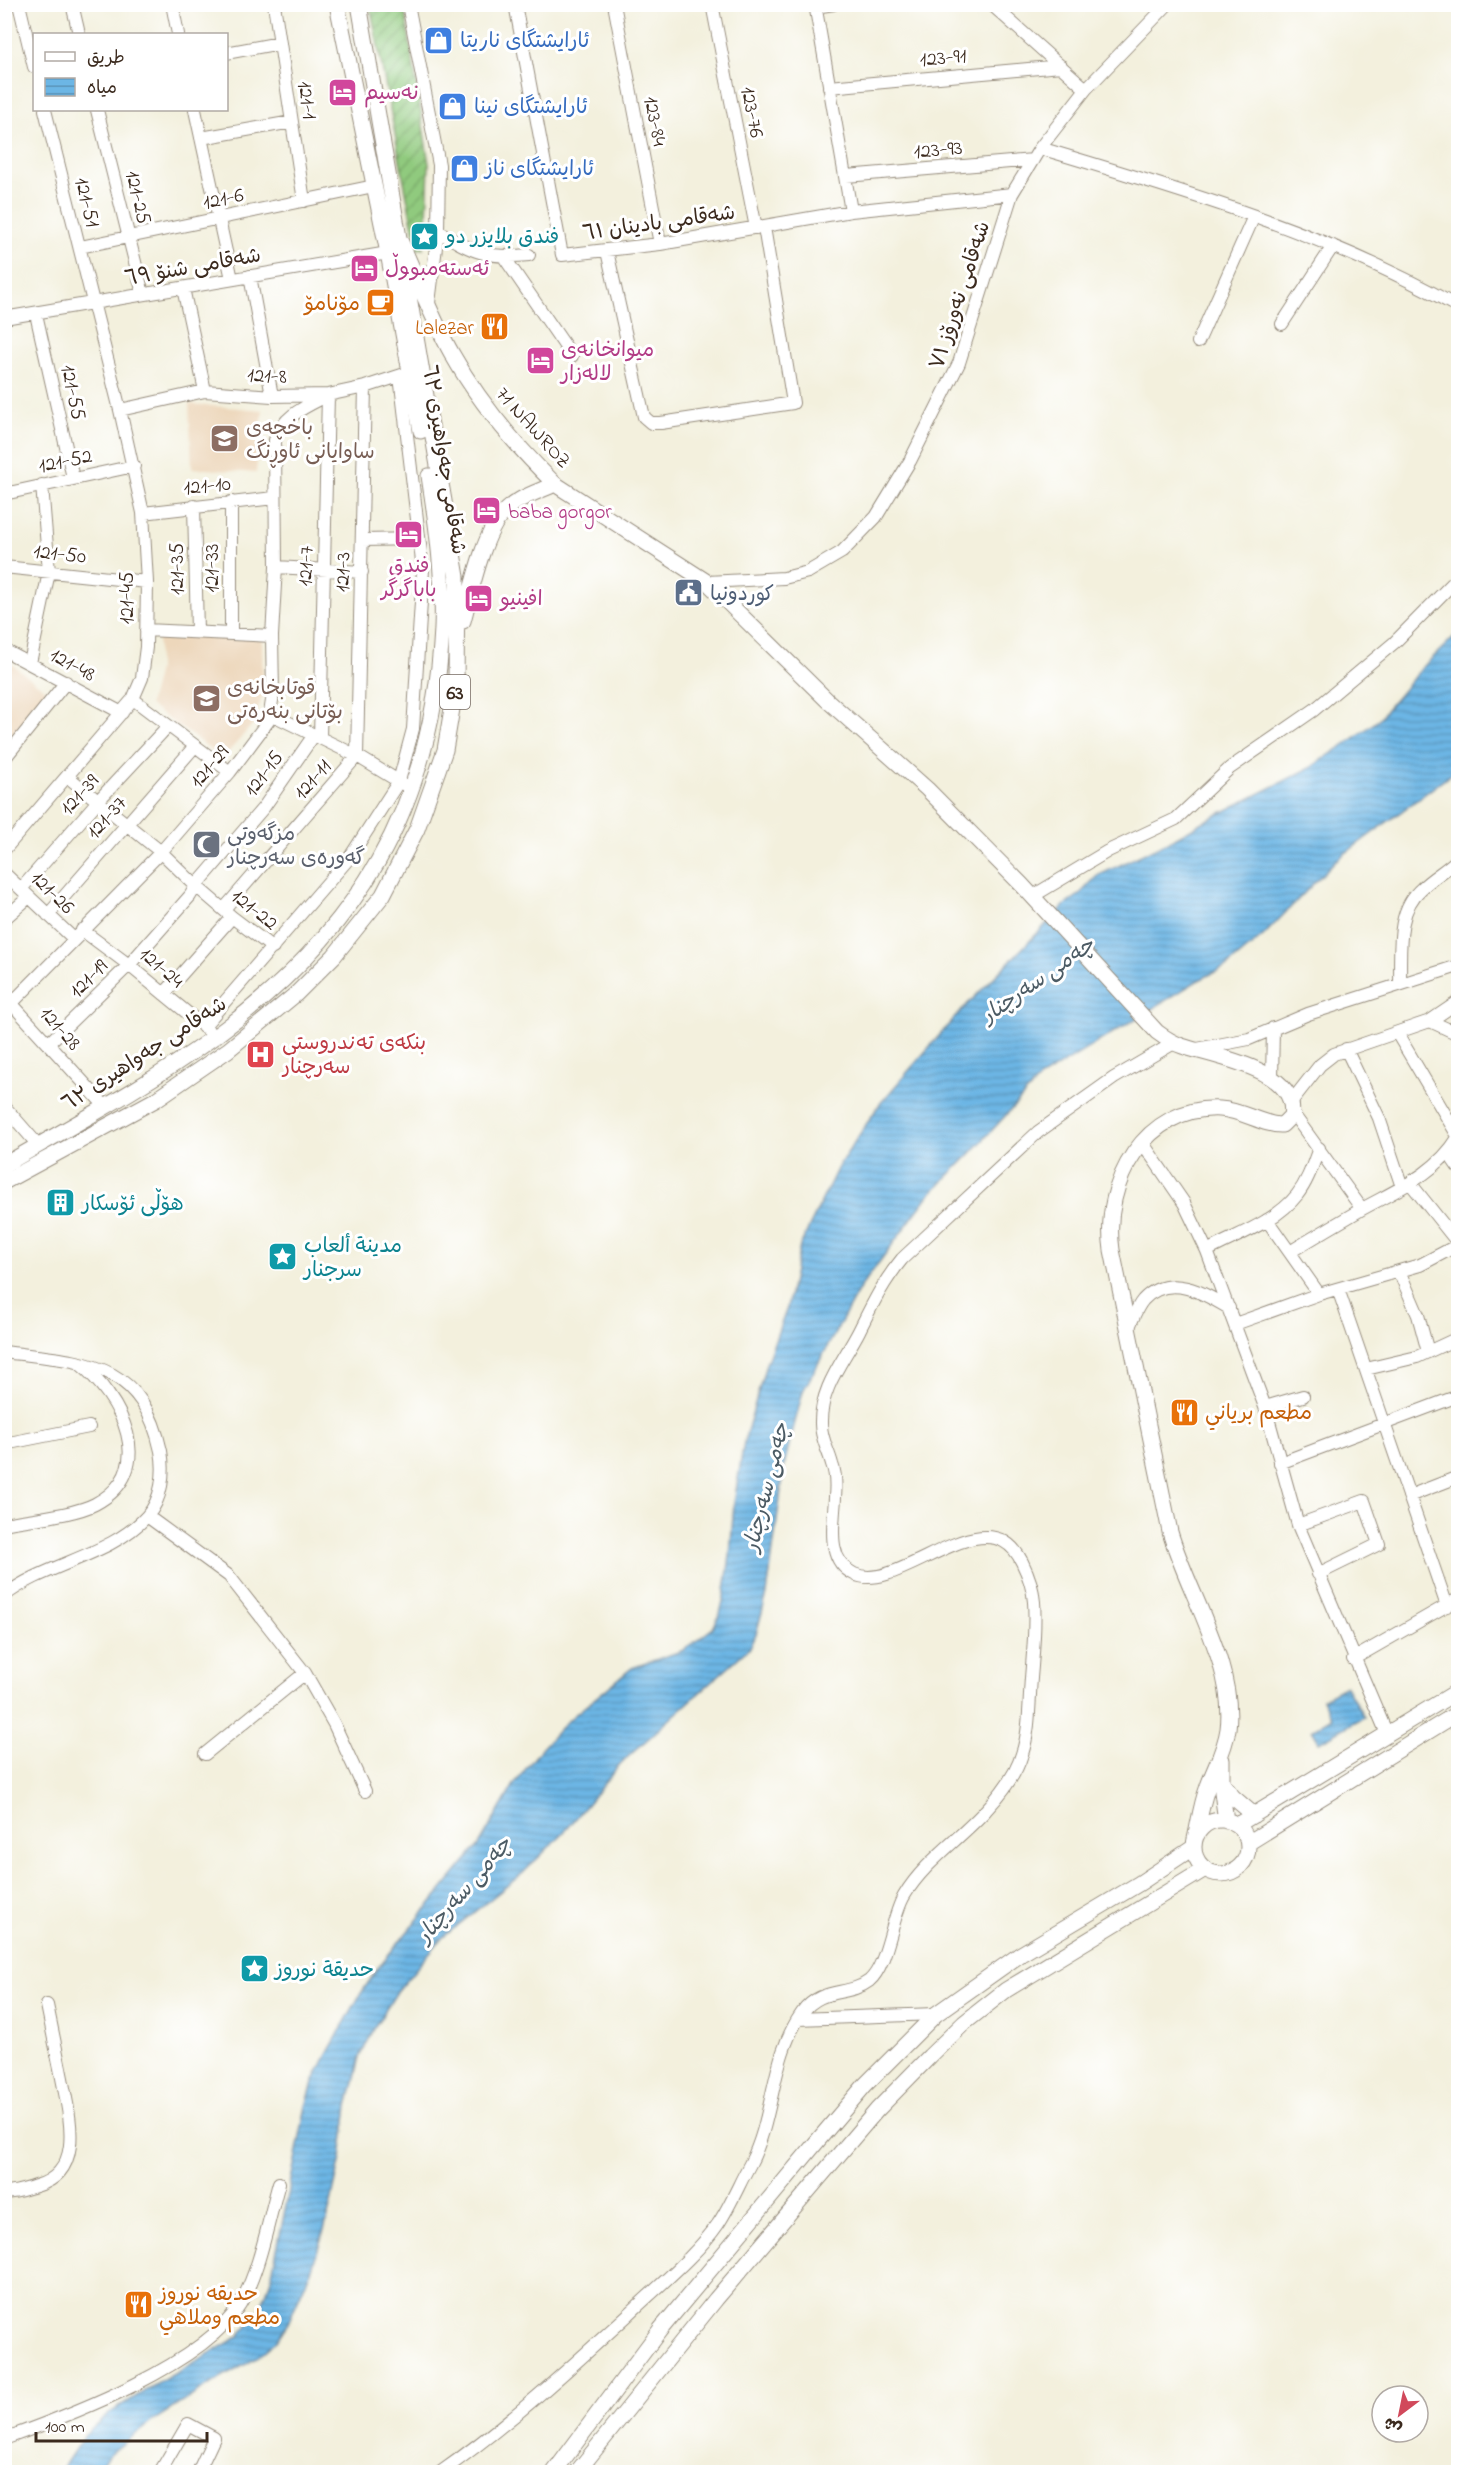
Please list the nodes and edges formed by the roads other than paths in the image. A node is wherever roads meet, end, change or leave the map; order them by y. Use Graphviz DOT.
graph roads {
  1 [pos="19,4"];
  2 [pos="72,4"];
  3 [pos="172,4"];
  4 [pos="274,4"];
  5 [pos="337,4"];
  6 [pos="359,4"];
  7 [pos="408,4"];
  8 [pos="515,4"];
  9 [pos="614,4"];
  10 [pos="712,4"];
  11 [pos="834,4"];
  12 [pos="991,4"];
  13 [pos="1168,4"];
  14 [pos="815,6"];
  15 [pos="79,33"];
  16 [pos="178,33"];
  17 [pos="279,43"];
  18 [pos="228,53"];
  19 [pos="33,63"];
  20 [pos="1061,66"];
  21 [pos="829,87"];
  22 [pos="1086,89"];
  23 [pos="45,111"];
  24 [pos="97,111"];
  25 [pos="195,111"];
  26 [pos="292,122"];
  27 [pos="201,138"];
  28 [pos="1041,148"];
  29 [pos="1033,160"];
  30 [pos="846,177"];
  31 [pos="374,186"];
  32 [pos="1012,194"];
  33 [pos="304,201"];
  34 [pos="851,211"];
  35 [pos="1254,216"];
  36 [pos="219,219"];
  37 [pos="760,227"];
  38 [pos="438,231"];
  39 [pos="398,236"];
  40 [pos="129,237"];
  41 [pos="660,244"];
  42 [pos="1333,246"];
  43 [pos="80,247"];
  44 [pos="607,251"];
  45 [pos="388,253"];
  46 [pos="529,255"];
  47 [pos="504,257"];
  48 [pos="250,276"];
  49 [pos="232,279"];
  50 [pos="183,288"];
  51 [pos="143,294"];
  52 [pos="94,303"];
  53 [pos="429,303"];
  54 [pos="404,304"];
  55 [pos="1458,307"];
  56 [pos="36,314"];
  57 [pos="5,317"];
  58 [pos="1282,324"];
  59 [pos="1198,342"];
  60 [pos="572,356"];
  61 [pos="405,374"];
  62 [pos="365,387"];
  63 [pos="205,391"];
  64 [pos="328,395"];
  65 [pos="272,396"];
  66 [pos="120,410"];
  67 [pos="134,465"];
  68 [pos="73,478"];
  69 [pos="555,484"];
  70 [pos="42,485"];
  71 [pos="4,494"];
  72 [pos="274,498"];
  73 [pos="231,502"];
  74 [pos="194,506"];
  75 [pos="143,513"];
  76 [pos="419,539"];
  77 [pos="362,540"];
  78 [pos="4,567"];
  79 [pos="276,567"];
  80 [pos="324,571"];
  81 [pos="49,572"];
  82 [pos="362,572"];
  83 [pos="1458,578"];
  84 [pos="147,582"];
  85 [pos="707,582"];
  86 [pos="146,630"];
  87 [pos="197,632"];
  88 [pos="231,634"];
  89 [pos="458,635"];
  90 [pos="272,636"];
  91 [pos="4,650"];
  92 [pos="30,663"];
  93 [pos="66,682"];
  94 [pos="133,699"];
  95 [pos="122,713"];
  96 [pos="271,714"];
  97 [pos="168,726"];
  98 [pos="317,737"];
  99 [pos="195,746"];
  100 [pos="357,756"];
  101 [pos="4,759"];
  102 [pos="230,772"];
  103 [pos="68,777"];
  104 [pos="406,785"];
  105 [pos="98,801"];
  106 [pos="126,824"];
  107 [pos="4,850"];
  108 [pos="161,852"];
  109 [pos="1458,859"];
  110 [pos="4,873"];
  111 [pos="196,886"];
  112 [pos="25,893"];
  113 [pos="1035,899"];
  114 [pos="228,913"];
  115 [pos="48,915"];
  116 [pos="4,919"];
  117 [pos="82,930"];
  118 [pos="74,939"];
  119 [pos="273,948"];
  120 [pos="129,965"];
  121 [pos="1458,966"];
  122 [pos="1400,984"];
  123 [pos="164,994"];
  124 [pos="1458,1002"];
  125 [pos="8,1007"];
  126 [pos="1430,1021"];
  127 [pos="1274,1029"];
  128 [pos="209,1032"];
  129 [pos="1397,1033"];
  130 [pos="1458,1034"];
  131 [pos="1174,1043"];
  132 [pos="49,1044"];
  133 [pos="1193,1049"];
  134 [pos="1346,1049"];
  135 [pos="1272,1079"];
  136 [pos="4,1106"];
  137 [pos="105,1106"];
  138 [pos="1291,1106"];
  139 [pos="1458,1137"];
  140 [pos="1142,1142"];
  141 [pos="38,1145"];
  142 [pos="1319,1148"];
  143 [pos="1449,1154"];
  144 [pos="4,1165"];
  145 [pos="1458,1167"];
  146 [pos="4,1182"];
  147 [pos="1406,1186"];
  148 [pos="1362,1209"];
  149 [pos="1267,1220"];
  150 [pos="1458,1244"];
  151 [pos="1207,1251"];
  152 [pos="1290,1252"];
  153 [pos="1399,1271"];
  154 [pos="1338,1289"];
  155 [pos="1319,1294"];
  156 [pos="1229,1308"];
  157 [pos="1235,1324"];
  158 [pos="1128,1329"];
  159 [pos="1458,1338"];
  160 [pos="4,1352"];
  161 [pos="1428,1352"];
  162 [pos="75,1361"];
  163 [pos="1366,1369"];
  164 [pos="1303,1396"];
  165 [pos="1458,1396"];
  166 [pos="1265,1407"];
  167 [pos="1385,1424"];
  168 [pos="89,1427"];
  169 [pos="4,1444"];
  170 [pos="1280,1463"];
  171 [pos="1458,1477"];
  172 [pos="1409,1496"];
  173 [pos="147,1516"];
  174 [pos="4,1524"];
  175 [pos="1298,1525"];
  176 [pos="1318,1574"];
  177 [pos="4,1596"];
  178 [pos="1458,1599"];
  179 [pos="1447,1606"];
  180 [pos="1353,1659"];
  181 [pos="305,1673"];
  182 [pos="1458,1691"];
  183 [pos="1458,1713"];
  184 [pos="1387,1734"];
  185 [pos="205,1754"];
  186 [pos="1222,1757"];
  187 [pos="1222,1783"];
  188 [pos="365,1791"];
  189 [pos="1254,1815"];
  190 [pos="1232,1823"];
  191 [pos="1194,1843"];
  192 [pos="1248,1843"];
  193 [pos="1205,1869"];
  194 [pos="47,2005"];
  195 [pos="936,2014"];
  196 [pos="798,2019"];
  197 [pos="279,2182"];
  198 [pos="4,2193"];
  199 [pos="4,2439"];
  200 [pos="160,2472"];
  201 [pos="198,2472"];
  202 [pos="441,2472"];
  203 [pos="554,2472"];
  204 [pos="577,2472"];
  1 -- 19 [label="street"];
  2 -- 15 [label="street"];
  3 -- 16 [label="street"];
  4 -- 17 [label="street, 121-1"];
  5 -- 31 [label="main road, شەقامی جەواهیری ٦٣ / 63"];
  6 -- 39 [label="main road, شەقامی جەواهیری ٦٣ / 63"];
  7 -- 38 [label="street"];
  8 -- 44 [label="street, شەقامی بادینان ٦١"];
  9 -- 41 [label="street, 123-84"];
  10 -- 37 [label="street, 123-76"];
  11 -- 14 [label="street"];
  12 -- 20 [label="street"];
  13 -- 22 [label="street, شەقامی نەورۆز ٧١"];
  14 -- 21 [label="street"];
  17 -- 18 [label="street"];
  17 -- 26 [label="street, 121-1"];
  20 -- 21 [label="street, 123-91"];
  20 -- 22 [label="street"];
  21 -- 30 [label="street"];
  22 -- 28 [label="street, شەقامی نەورۆز ٧١"];
  23 -- 43 [label="street, 121-51"];
  24 -- 40 [label="street, 121-25"];
  25 -- 27 [label="street"];
  26 -- 27 [label="street"];
  26 -- 33 [label="street, 121-1"];
  27 -- 36 [label="street"];
  28 -- 29 [label="street, شەقامی نەورۆز ٧١"];
  28 -- 35 [label="street"];
  29 -- 30 [label="street, 123-93"];
  29 -- 32 [label="street, شەقامی نەورۆز ٧١"];
  30 -- 34 [label="street"];
  31 -- 33 [label="street, 121-6"];
  31 -- 45 [label="main road, شەقامی جەواهیری ٦٣ / 63"];
  32 -- 34 [label="street, شەقامی بادینان ٦١"];
  32 -- 85 [label="street, شەقامی نەورۆز ٧١"];
  33 -- 36 [label="street, 121-6"];
  34 -- 37 [label="street, شەقامی بادینان ٦١"];
  35 -- 42 [label="street"];
  35 -- 59 [label="street"];
  36 -- 40 [label="street, 121-6"];
  36 -- 49 [label="street"];
  37 -- 41 [label="street, شەقامی بادینان ٦١"];
  37 -- 44 [label="street, 123-76"];
  38 -- 47 [label="street"];
  38 -- 53 [label="street"];
  39 -- 53 [label="main road, 71 NAWROZ"];
  39 -- 54 [label="main road, شەقامی جەواهیری ٦٣ / 63"];
  40 -- 43 [label="street, 121-6"];
  40 -- 51 [label="street, 121-25"];
  41 -- 44 [label="street, شەقامی بادینان ٦١"];
  42 -- 55 [label="street"];
  42 -- 58 [label="street"];
  43 -- 52 [label="street, 121-51"];
  45 -- 48 [label="street, شەقامی شنۆ ٦٩"];
  45 -- 54 [label="main road, شەقامی جەواهیری ٦٣ / 63"];
  46 -- 47 [label="street"];
  47 -- 60 [label="street"];
  48 -- 49 [label="street, شەقامی شنۆ ٦٩"];
  48 -- 65 [label="street"];
  49 -- 50 [label="street, شەقامی شنۆ ٦٩"];
  50 -- 51 [label="street, شەقامی شنۆ ٦٩"];
  50 -- 63 [label="street"];
  51 -- 52 [label="street, شەقامی شنۆ ٦٩"];
  52 -- 56 [label="street, شەقامی شنۆ ٦٩"];
  52 -- 66 [label="street, 121-45"];
  53 -- 69 [label="main road, 71 NAWROZ"];
  54 -- 61 [label="main road, شەقامی جەواهیری ٦٣ / 63"];
  54 -- 89 [label="main road, شەقامی جەواهیری ٦٣ / 63"];
  56 -- 57 [label="street, شەقامی شنۆ ٦٩"];
  56 -- 68 [label="street, 121-55"];
  61 -- 62 [label="street, 121-8"];
  61 -- 76 [label="street"];
  61 -- 104 [label="main road, شەقامی جەواهیری ٦٣ / 63"];
  62 -- 64 [label="street, 121-8"];
  62 -- 77 [label="street, 121-3"];
  63 -- 65 [label="street, 121-8"];
  63 -- 66 [label="street, 121-8"];
  64 -- 65 [label="street, 121-8"];
  64 -- 72 [label="street, 121-29"];
  64 -- 80 [label="street, 121-7"];
  66 -- 67 [label="street, 121-45"];
  67 -- 68 [label="street, 121-52"];
  67 -- 75 [label="street, 121-45"];
  68 -- 70 [label="street, 121-52"];
  69 -- 85 [label="main road, 71 NAWROZ"];
  69 -- 89 [label="main road"];
  70 -- 71 [label="street, 121-52"];
  70 -- 81 [label="street"];
  72 -- 73 [label="street, 121-10"];
  72 -- 79 [label="street, 121-29"];
  73 -- 74 [label="street, 121-10"];
  73 -- 88 [label="street, 121-33"];
  74 -- 75 [label="street, 121-10"];
  74 -- 87 [label="street, 121-35"];
  75 -- 84 [label="street, 121-45"];
  76 -- 77 [label="street"];
  76 -- 104 [label="street"];
  77 -- 82 [label="street, 121-3"];
  78 -- 81 [label="street, 121-50"];
  79 -- 80 [label="street"];
  79 -- 90 [label="street, 121-29"];
  80 -- 82 [label="street"];
  80 -- 98 [label="street, 121-7"];
  81 -- 84 [label="street, 121-50"];
  81 -- 92 [label="street"];
  82 -- 100 [label="street, 121-3"];
  83 -- 113 [label="street"];
  84 -- 86 [label="street, 121-45"];
  85 -- 113 [label="main road, 71 NAWROZ"];
  86 -- 87 [label="street"];
  86 -- 94 [label="street, 121-45"];
  87 -- 88 [label="street"];
  88 -- 90 [label="street"];
  89 -- 146 [label="main road, شەقامی جەواهیری ٦٣ / 63"];
  90 -- 96 [label="street, 121-29"];
  91 -- 92 [label="street, 121-48"];
  92 -- 93 [label="street, 121-48"];
  93 -- 95 [label="street, 121-48"];
  93 -- 101 [label="street"];
  94 -- 95 [label="street, 121-45"];
  94 -- 97 [label="street"];
  95 -- 103 [label="street, 121-45"];
  96 -- 98 [label="street, 121-15"];
  96 -- 102 [label="street, 121-29"];
  97 -- 99 [label="street"];
  97 -- 105 [label="street, 121-39"];
  98 -- 100 [label="street, 121-15"];
  98 -- 111 [label="street, 121-15"];
  99 -- 102 [label="street"];
  99 -- 106 [label="street, 121-37"];
  100 -- 104 [label="street, 121-15"];
  100 -- 114 [label="street, 121-11"];
  102 -- 108 [label="street, 121-29"];
  103 -- 105 [label="street, 121-22"];
  103 -- 107 [label="street, 121-45"];
  104 -- 119 [label="street"];
  104 -- 128 [label="main road, شەقامی جەواهیری ٦٣ / 63"];
  105 -- 106 [label="street, 121-22"];
  105 -- 112 [label="street, 121-39"];
  106 -- 108 [label="street, 121-22"];
  106 -- 115 [label="street, 121-37"];
  108 -- 111 [label="street, 121-22"];
  108 -- 117 [label="street, 121-29"];
  109 -- 122 [label="street"];
  110 -- 112 [label="street, 121-26"];
  111 -- 114 [label="street, 121-22"];
  111 -- 120 [label="street, 121-15"];
  112 -- 115 [label="street, 121-26"];
  112 -- 116 [label="street, 121-39"];
  113 -- 131 [label="main road, 71 NAWROZ"];
  114 -- 119 [label="street, 121-22"];
  114 -- 123 [label="street, 121-11"];
  115 -- 118 [label="street, 121-26"];
  117 -- 118 [label="street, 121-29"];
  117 -- 120 [label="street, 121-24"];
  118 -- 125 [label="street, 121-29"];
  119 -- 128 [label="street"];
  120 -- 123 [label="street, 121-24"];
  120 -- 132 [label="street, 121-19"];
  121 -- 122 [label="street"];
  122 -- 127 [label="street"];
  123 -- 128 [label="street, 121-24"];
  124 -- 126 [label="street"];
  125 -- 132 [label="street, 121-28"];
  126 -- 129 [label="street"];
  126 -- 130 [label="street"];
  127 -- 133 [label="street"];
  127 -- 135 [label="street"];
  128 -- 137 [label="main road, شەقامی جەواهیری ٦٣ / 63"];
  129 -- 134 [label="street"];
  129 -- 139 [label="street"];
  131 -- 133 [label="main road, 71 NAWROZ"];
  131 -- 196 [label="street"];
  132 -- 137 [label="street, 121-28"];
  133 -- 135 [label="main road, 71 NAWROZ"];
  134 -- 138 [label="street"];
  134 -- 147 [label="street"];
  135 -- 138 [label="main road"];
  136 -- 141 [label="street"];
  137 -- 141 [label="main road, شەقامی جەواهیری ٦٣ / 63"];
  138 -- 140 [label="main road"];
  138 -- 142 [label="street"];
  139 -- 143 [label="street"];
  140 -- 151 [label="street"];
  140 -- 158 [label="main road"];
  141 -- 144 [label="main road, شەقامی جەواهیری ٦٣ / 63"];
  142 -- 148 [label="street"];
  142 -- 149 [label="street"];
  143 -- 145 [label="street"];
  143 -- 147 [label="street"];
  147 -- 148 [label="street"];
  147 -- 150 [label="street"];
  148 -- 152 [label="street"];
  149 -- 151 [label="street"];
  149 -- 152 [label="street"];
  150 -- 153 [label="street"];
  151 -- 156 [label="street"];
  152 -- 155 [label="street"];
  153 -- 154 [label="street"];
  153 -- 161 [label="street"];
  154 -- 155 [label="street"];
  154 -- 163 [label="street"];
  155 -- 157 [label="street"];
  156 -- 157 [label="street"];
  156 -- 158 [label="street"];
  157 -- 166 [label="street"];
  158 -- 186 [label="main road"];
  159 -- 161 [label="street"];
  160 -- 162 [label="street"];
  161 -- 163 [label="street"];
  162 -- 173 [label="street"];
  162 -- 174 [label="street"];
  163 -- 167 [label="street"];
  164 -- 166 [label="street"];
  165 -- 167 [label="street"];
  166 -- 170 [label="street"];
  167 -- 170 [label="street"];
  167 -- 172 [label="street"];
  168 -- 169 [label="street"];
  170 -- 175 [label="street"];
  171 -- 172 [label="street"];
  172 -- 179 [label="street"];
  173 -- 177 [label="street"];
  173 -- 181 [label="street"];
  175 -- 176 [label="street"];
  175 -- 176 [label="street"];
  176 -- 180 [label="street"];
  178 -- 179 [label="street"];
  179 -- 180 [label="street"];
  180 -- 184 [label="street"];
  181 -- 185 [label="street"];
  181 -- 188 [label="street"];
  182 -- 184 [label="main road"];
  183 -- 192 [label="main road"];
  184 -- 189 [label="main road"];
  186 -- 187 [label="main road"];
  186 -- 191 [label="main road"];
  187 -- 189 [label="main road"];
  187 -- 190 [label="main road"];
  189 -- 190 [label="main road"];
  190 -- 191 [label="main road"];
  190 -- 192 [label="main road"];
  191 -- 193 [label="main road"];
  191 -- 195 [label="main road"];
  192 -- 193 [label="main road"];
  193 -- 204 [label="main road"];
  194 -- 198 [label="street"];
  195 -- 196 [label="street"];
  195 -- 203 [label="main road"];
  196 -- 202 [label="street"];
  197 -- 199 [label="street"];
  200 -- 201 [label="street"];
}
